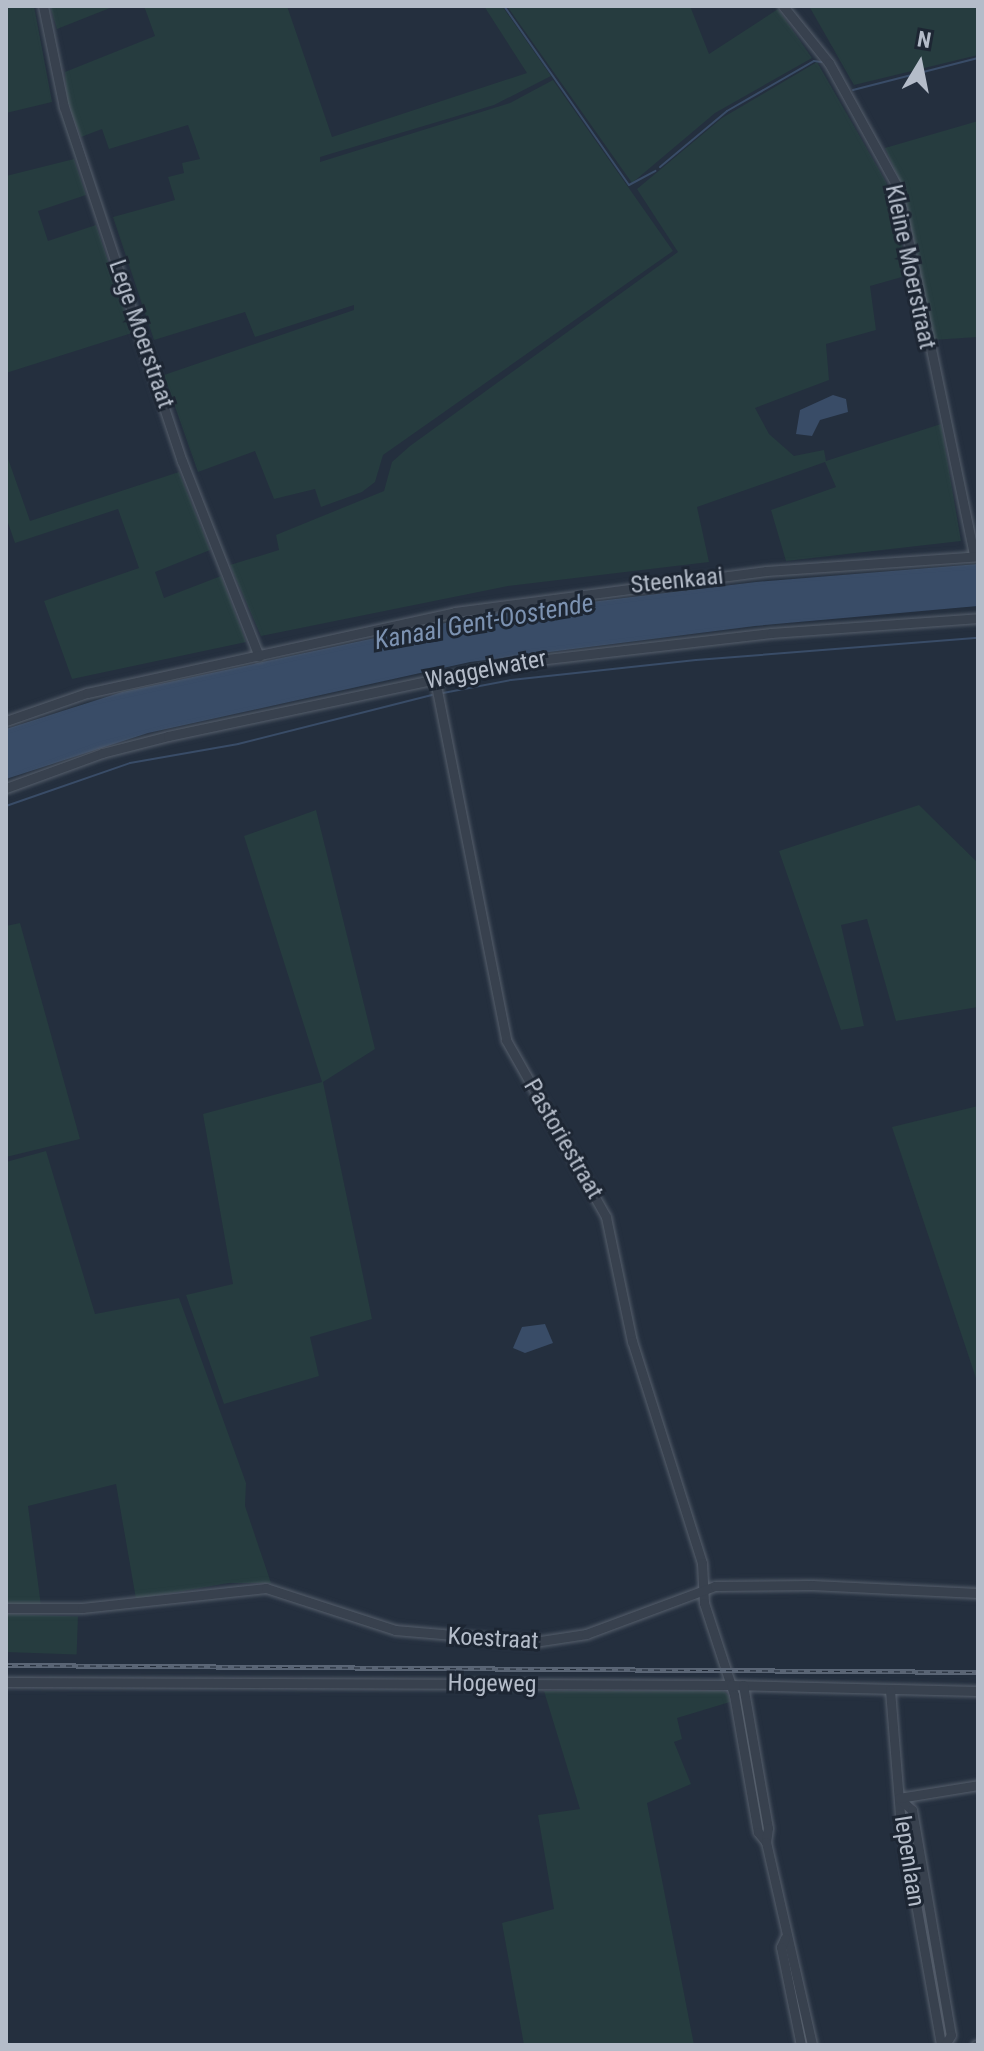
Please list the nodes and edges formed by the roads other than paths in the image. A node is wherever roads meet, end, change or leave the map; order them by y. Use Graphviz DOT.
graph roads {
  1 [pos="43,6"];
  2 [pos="783,6"];
  3 [pos="976,556"];
  4 [pos="978,618"];
  5 [pos="259,656"];
  6 [pos="436,689"];
  7 [pos="6,721"];
  8 [pos="6,788"];
  9 [pos="705,1592"];
  10 [pos="978,1593"];
  11 [pos="6,1608"];
  12 [pos="6,1682"];
  13 [pos="731,1685"];
  14 [pos="743,1685"];
  15 [pos="890,1690"];
  16 [pos="978,1691"];
  17 [pos="745,1733"];
  18 [pos="978,1785"];
  19 [pos="899,1798"];
  20 [pos="932,1922"];
  21 [pos="919,1924"];
  22 [pos="803,2025"];
  23 [pos="801,2045"];
  24 [pos="812,2045"];
  25 [pos="943,2045"];
  1 -- 5 [label="street, Lege Moerstraat"];
  2 -- 3 [label="street, Kleine Moerstraat"];
  3 -- 5 [label="street, Steenkaai"];
  4 -- 6 [label="street, Waggelwater"];
  5 -- 7 [label="street, Steenkaai"];
  6 -- 8 [label="street, Waggelwater"];
  6 -- 9 [label="street, Pastoriestraat"];
  9 -- 10 [label="street, Koestraat"];
  9 -- 11 [label="street, Koestraat"];
  9 -- 13 [label="street, Pastoriestraat"];
  12 -- 13 [label="street, Hogeweg"];
  13 -- 14 [label="street, Hogeweg"];
  13 -- 17 [label="street, Pastoriestraat"];
  14 -- 15 [label="street, Hogeweg"];
  14 -- 17 [label="street, Pastoriestraat"];
  15 -- 16 [label="street, Hogeweg"];
  15 -- 19 [label="street, Iepenlaan"];
  17 -- 22 [label="street, Pastoriestraat"];
  18 -- 19 [label="street"];
  19 -- 20 [label="street, Iepenlaan"];
  19 -- 21 [label="street, Iepenlaan"];
  20 -- 21 [label="street, Iepenlaan"];
  20 -- 25 [label="street, Iepenlaan"];
  21 -- 25 [label="street, Iepenlaan"];
  22 -- 23 [label="street, Pastoriestraat"];
  22 -- 24 [label="street, Pastoriestraat"];
}
